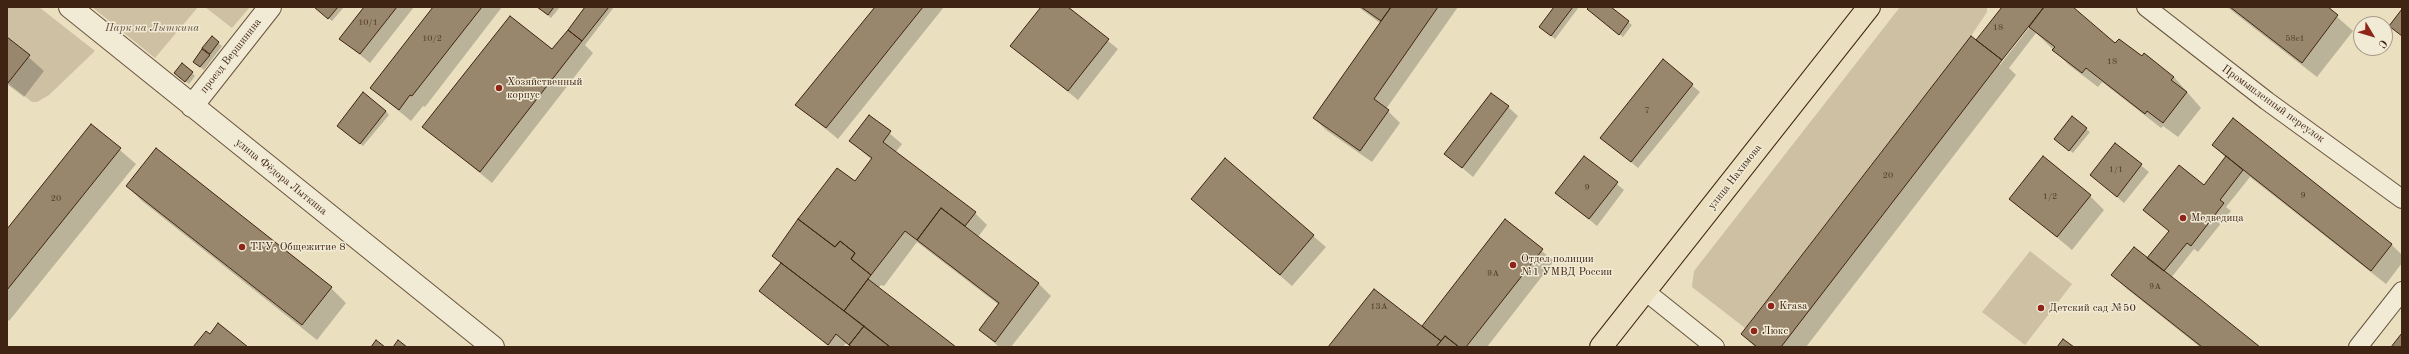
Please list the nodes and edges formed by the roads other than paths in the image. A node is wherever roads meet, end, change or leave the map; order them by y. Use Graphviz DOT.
graph roads {
  1 [pos="70,7"];
  2 [pos="270,7"];
  3 [pos="1869,7"];
  4 [pos="2146,7"];
  5 [pos="192,106"];
  6 [pos="2402,199"];
  7 [pos="1645,291"];
  8 [pos="2402,291"];
  9 [pos="493,347"];
  10 [pos="1601,347"];
  11 [pos="1715,347"];
  12 [pos="2358,347"];
  1 -- 5 [label="street, улица Фёдора Лыткина"];
  2 -- 5 [label="street, проезд Вершинина"];
  3 -- 7 [label="main road, улица Нахимова"];
  4 -- 6 [label="street, Промышленный переулок"];
  5 -- 9 [label="street, улица Фёдора Лыткина"];
  7 -- 10 [label="main road, улица Нахимова"];
  7 -- 11 [label="street"];
  8 -- 12 [label="street"];
}
